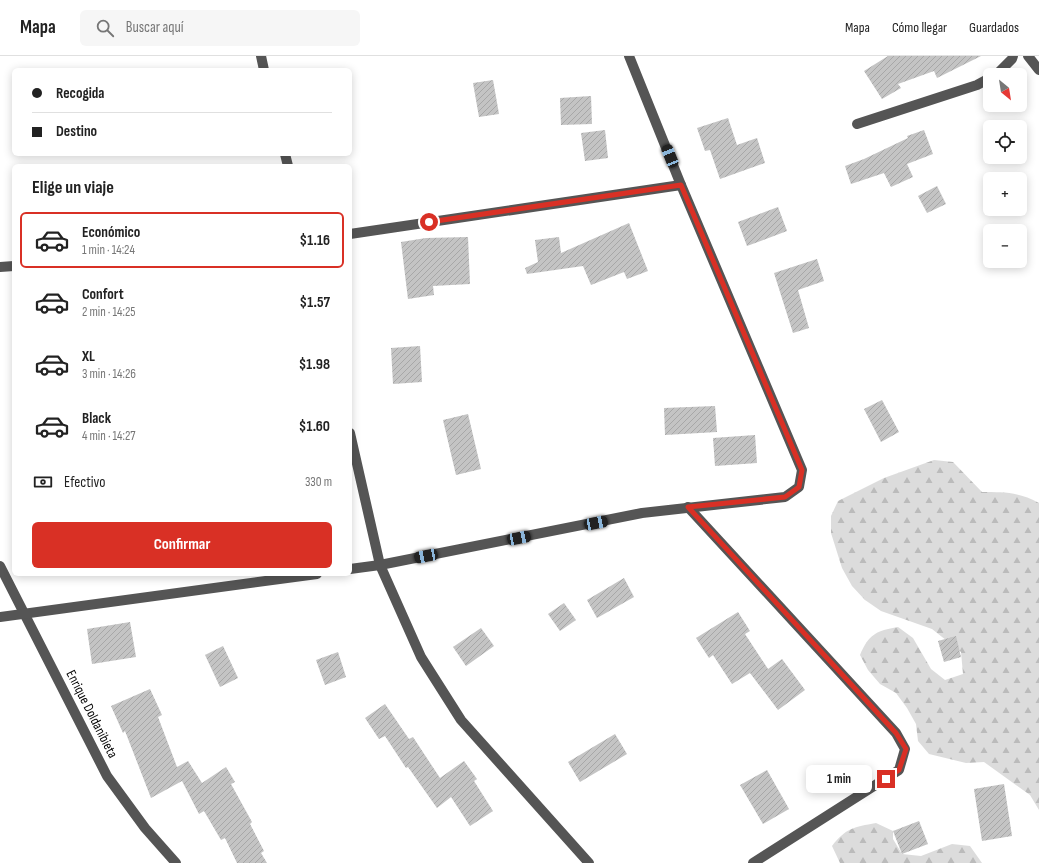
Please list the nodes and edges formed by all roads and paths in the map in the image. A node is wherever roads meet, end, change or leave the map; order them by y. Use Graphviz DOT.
graph roads {
  1 [pos="261,56"];
  2 [pos="629,56"];
  3 [pos="1013,56"];
  4 [pos="1028,56"];
  5 [pos="264,68"];
  6 [pos="1003,68"];
  7 [pos="1039,70"];
  8 [pos="983,82"];
  9 [pos="857,124"];
  10 [pos="681,185"];
  11 [pos="352,234"];
  12 [pos="12,266"];
  13 [pos="0,267"];
  14 [pos="352,442"];
  15 [pos="688,507"];
  16 [pos="380,565"];
  17 [pos="0,566"];
  18 [pos="352,569"];
  19 [pos="302,576"];
  20 [pos="26,614"];
  21 [pos="0,617"];
  22 [pos="176,863"];
  23 [pos="589,863"];
  24 [pos="752,863"];
  1 -- 5 [label="street"];
  2 -- 10 [label="street"];
  3 -- 6 [label="street"];
  4 -- 7 [label="street"];
  8 -- 9 [label="street"];
  10 -- 11 [label="street"];
  10 -- 15 [label="street"];
  12 -- 13 [label="street"];
  14 -- 16 [label="street"];
  15 -- 16 [label="street"];
  15 -- 24 [label="street"];
  16 -- 18 [label="street"];
  16 -- 23 [label="street"];
  17 -- 20 [label="street, Enrique Doldanibieta"];
  19 -- 20 [label="street"];
  20 -- 21 [label="street"];
  20 -- 22 [label="street, Enrique Doldanibieta"];
}
